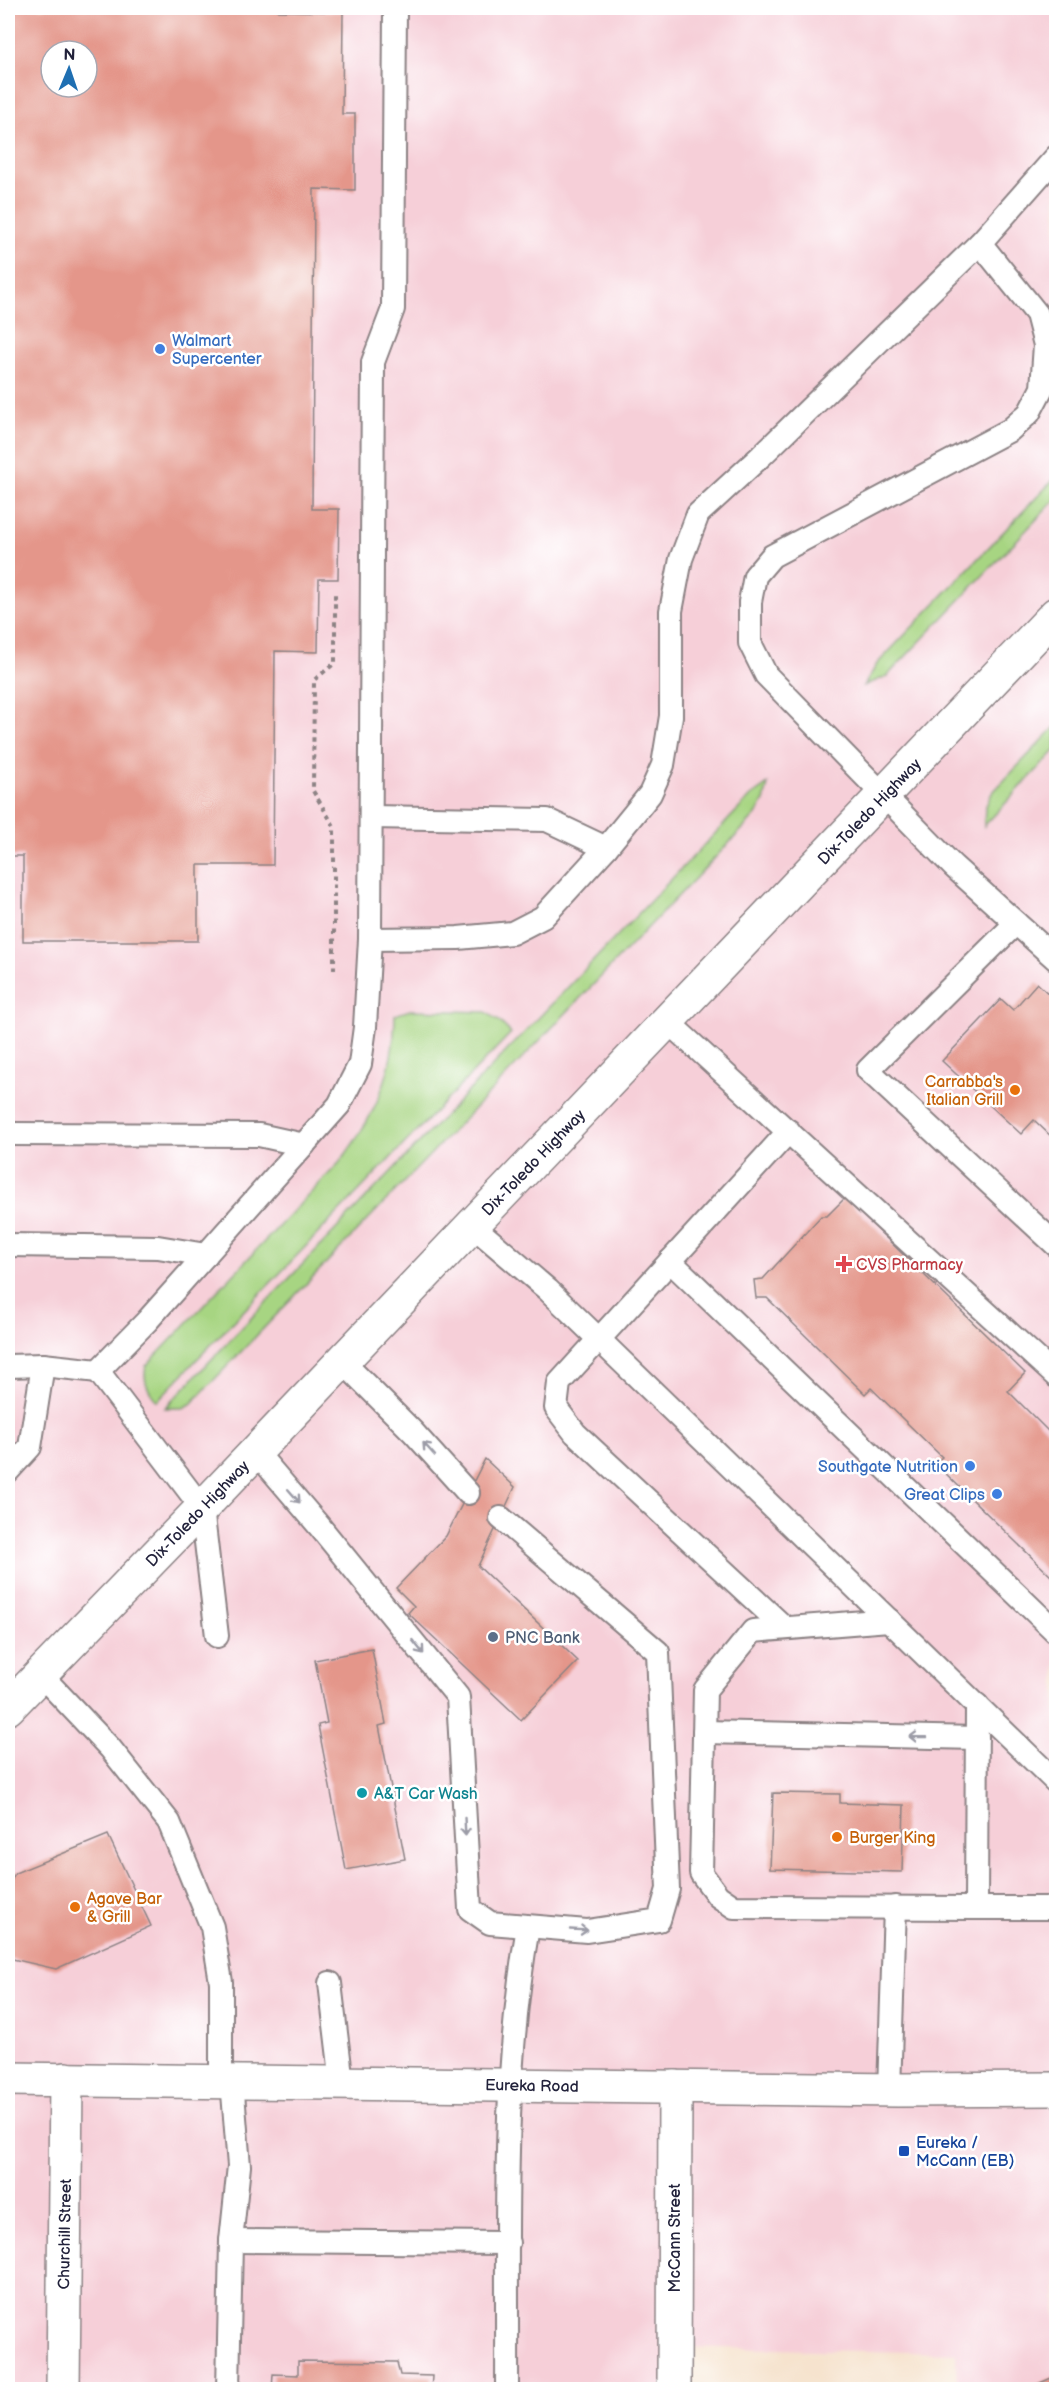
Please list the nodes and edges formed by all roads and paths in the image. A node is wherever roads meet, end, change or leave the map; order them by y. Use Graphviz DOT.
graph roads {
  1 [pos="395,8"];
  2 [pos="1056,158"];
  3 [pos="980,243"];
  4 [pos="335,590"];
  5 [pos="1056,614"];
  6 [pos="883,795"];
  7 [pos="370,817"];
  8 [pos="606,848"];
  9 [pos="1016,923"];
  10 [pos="370,939"];
  11 [pos="1056,959"];
  12 [pos="334,975"];
  13 [pos="667,1021"];
  14 [pos="789,1131"];
  15 [pos="8,1134"];
  16 [pos="304,1145"];
  17 [pos="472,1225"];
  18 [pos="8,1245"];
  19 [pos="1056,1245"];
  20 [pos="206,1255"];
  21 [pos="670,1261"];
  22 [pos="599,1339"];
  23 [pos="342,1361"];
  24 [pos="43,1365"];
  25 [pos="8,1366"];
  26 [pos="98,1371"];
  27 [pos="1056,1376"];
  28 [pos="256,1452"];
  29 [pos="8,1471"];
  30 [pos="468,1493"];
  31 [pos="202,1508"];
  32 [pos="501,1518"];
  33 [pos="889,1620"];
  34 [pos="785,1628"];
  35 [pos="1056,1632"];
  36 [pos="217,1636"];
  37 [pos="40,1674"];
  38 [pos="977,1705"];
  39 [pos="8,1708"];
  40 [pos="704,1732"];
  41 [pos="977,1738"];
  42 [pos="1056,1782"];
  43 [pos="895,1907"];
  44 [pos="976,1908"];
  45 [pos="1056,1908"];
  46 [pos="528,1927"];
  47 [pos="330,1983"];
  48 [pos="8,2079"];
  49 [pos="66,2079"];
  50 [pos="226,2081"];
  51 [pos="342,2083"];
  52 [pos="509,2085"];
  53 [pos="675,2086"];
  54 [pos="1056,2089"];
  55 [pos="889,2090"];
  56 [pos="231,2241"];
  57 [pos="508,2243"];
  58 [pos="63,2390"];
  59 [pos="228,2390"];
  60 [pos="507,2390"];
  61 [pos="674,2390"];
  1 -- 7 [label="lane"];
  2 -- 3 [label="lane"];
  3 -- 6 [label="lane"];
  3 -- 8 [label="lane"];
  4 -- 12 [label="path"];
  5 -- 6 [label="main road, Dix-Toledo Highway"];
  6 -- 9 [label="lane"];
  6 -- 13 [label="main road, Dix-Toledo Highway"];
  7 -- 8 [label="lane"];
  7 -- 10 [label="lane"];
  8 -- 10 [label="lane"];
  9 -- 11 [label="lane"];
  9 -- 19 [label="lane"];
  10 -- 16 [label="lane"];
  13 -- 14 [label="lane"];
  13 -- 17 [label="main road, Dix-Toledo Highway"];
  14 -- 21 [label="lane"];
  14 -- 27 [label="lane"];
  15 -- 16 [label="lane"];
  16 -- 20 [label="lane"];
  17 -- 22 [label="lane"];
  17 -- 23 [label="main road, Dix-Toledo Highway"];
  18 -- 20 [label="lane"];
  20 -- 26 [label="lane"];
  21 -- 22 [label="lane"];
  21 -- 35 [label="lane"];
  22 -- 33 [label="lane"];
  22 -- 34 [label="lane"];
  23 -- 28 [label="main road, Dix-Toledo Highway"];
  30 -- 23 [label="lane, one-way"];
  24 -- 25 [label="lane"];
  24 -- 26 [label="lane"];
  24 -- 29 [label="lane"];
  26 -- 31 [label="lane"];
  28 -- 31 [label="main road, Dix-Toledo Highway"];
  28 -- 46 [label="lane, one-way"];
  31 -- 36 [label="lane"];
  31 -- 37 [label="main road, Dix-Toledo Highway"];
  46 -- 32 [label="lane, one-way"];
  33 -- 34 [label="lane"];
  33 -- 38 [label="lane"];
  34 -- 40 [label="lane"];
  37 -- 39 [label="main road, Dix-Toledo Highway"];
  37 -- 50 [label="lane"];
  38 -- 41 [label="lane"];
  38 -- 42 [label="lane"];
  41 -- 40 [label="lane, one-way"];
  40 -- 43 [label="lane"];
  41 -- 44 [label="lane"];
  43 -- 44 [label="lane"];
  43 -- 55 [label="lane"];
  44 -- 45 [label="lane"];
  46 -- 52 [label="lane"];
  47 -- 51 [label="lane"];
  48 -- 49 [label="main road, Eureka Road"];
  49 -- 50 [label="main road, Eureka Road"];
  49 -- 58 [label="main road, Churchill Street"];
  50 -- 51 [label="main road, Eureka Road"];
  50 -- 56 [label="lane"];
  51 -- 52 [label="main road, Eureka Road"];
  52 -- 53 [label="main road, Eureka Road"];
  52 -- 57 [label="lane"];
  53 -- 55 [label="main road, Eureka Road"];
  53 -- 61 [label="main road, McCann Street"];
  54 -- 55 [label="main road, Eureka Road"];
  56 -- 57 [label="lane"];
  56 -- 59 [label="lane"];
  57 -- 60 [label="lane"];
}
